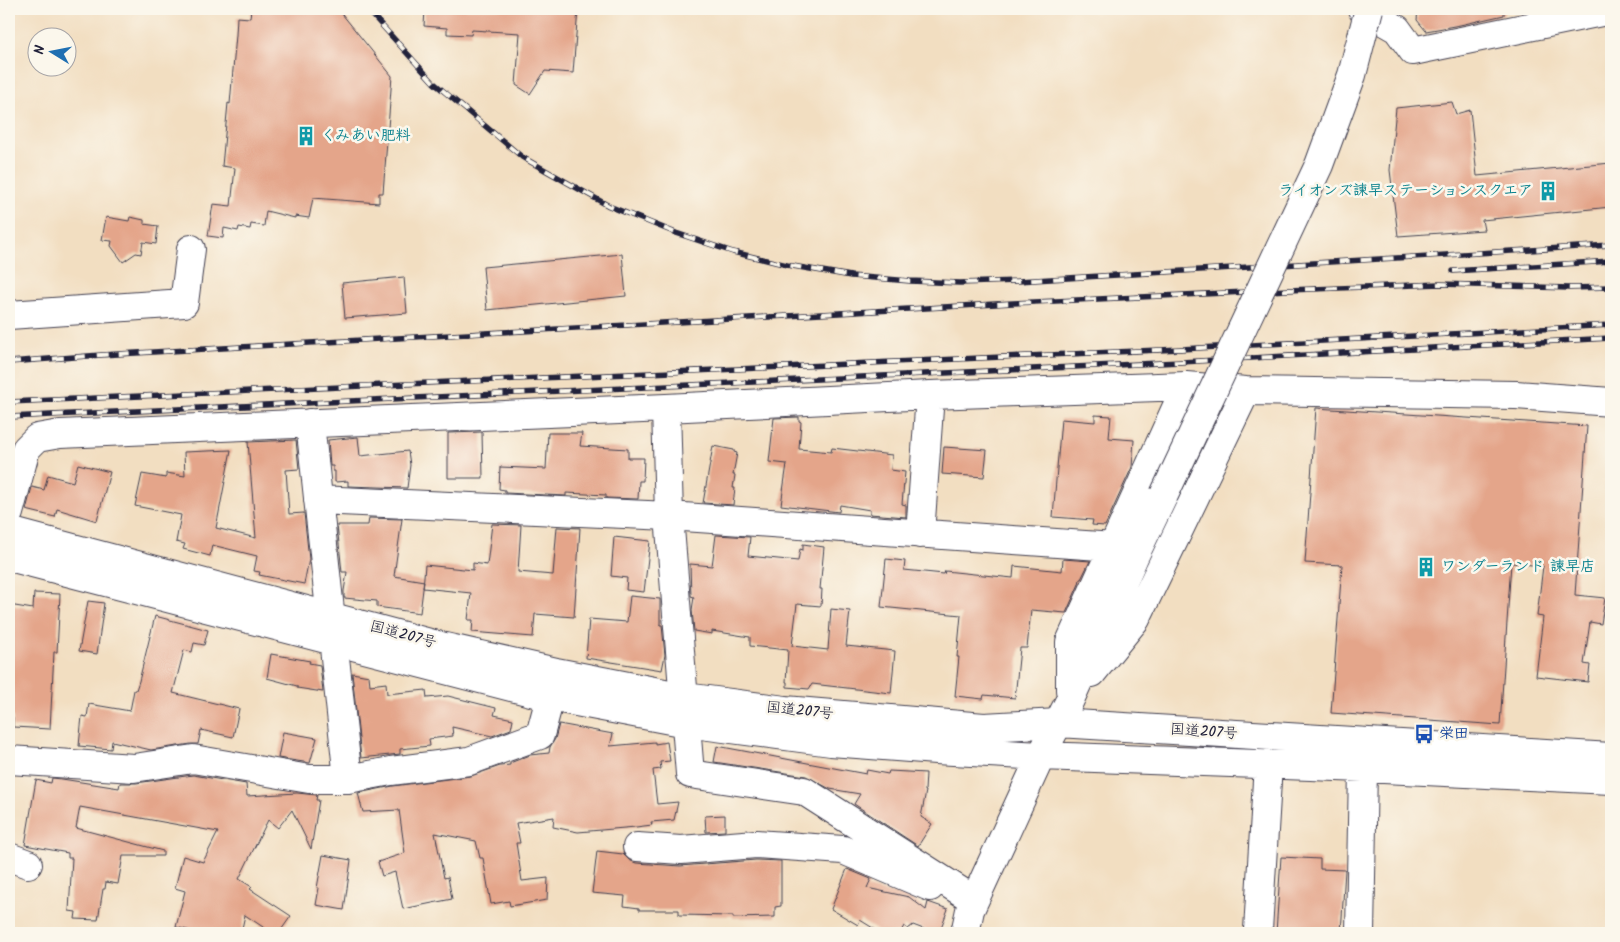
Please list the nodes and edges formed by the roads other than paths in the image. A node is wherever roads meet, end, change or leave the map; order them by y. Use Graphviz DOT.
graph roads {
  1 [pos="1362,9"];
  2 [pos="1369,9"];
  3 [pos="1611,10"];
  4 [pos="1573,13"];
  5 [pos="1399,19"];
  6 [pos="191,250"];
  7 [pos="9,315"];
  8 [pos="1186,386"];
  9 [pos="1246,391"];
  10 [pos="930,395"];
  11 [pos="1611,402"];
  12 [pos="666,408"];
  13 [pos="310,423"];
  14 [pos="318,500"];
  15 [pos="9,513"];
  16 [pos="669,516"];
  17 [pos="9,531"];
  18 [pos="920,534"];
  19 [pos="1114,547"];
  20 [pos="9,556"];
  21 [pos="331,628"];
  22 [pos="553,685"];
  23 [pos="686,710"];
  24 [pos="1064,712"];
  25 [pos="1041,756"];
  26 [pos="1611,757"];
  27 [pos="9,760"];
  28 [pos="1268,764"];
  29 [pos="1363,768"];
  30 [pos="348,779"];
  31 [pos="1611,780"];
  32 [pos="637,847"];
  33 [pos="967,909"];
  34 [pos="1258,930"];
  35 [pos="947,933"];
  36 [pos="1360,933"];
  1 -- 5 [label="street"];
  2 -- 24 [label="street, bridge"];
  3 -- 4 [label="street"];
  4 -- 5 [label="street"];
  6 -- 7 [label="street"];
  8 -- 9 [label="street"];
  8 -- 10 [label="street"];
  8 -- 19 [label="street"];
  9 -- 11 [label="street"];
  9 -- 24 [label="street"];
  10 -- 12 [label="street"];
  10 -- 18 [label="street"];
  12 -- 13 [label="street"];
  12 -- 16 [label="street"];
  13 -- 14 [label="street"];
  13 -- 15 [label="street"];
  14 -- 16 [label="street"];
  14 -- 21 [label="street"];
  16 -- 18 [label="street"];
  16 -- 23 [label="street"];
  17 -- 21 [label="street"];
  18 -- 19 [label="street"];
  19 -- 24 [label="street"];
  20 -- 21 [label="street"];
  21 -- 22 [label="street"];
  21 -- 30 [label="street"];
  22 -- 23 [label="street"];
  22 -- 30 [label="street"];
  23 -- 24 [label="street, 国道207号"];
  23 -- 25 [label="street"];
  23 -- 33 [label="street"];
  24 -- 25 [label="street"];
  24 -- 26 [label="street, 国道207号"];
  25 -- 28 [label="street"];
  25 -- 33 [label="street"];
  27 -- 30 [label="street"];
  28 -- 29 [label="street"];
  28 -- 34 [label="street"];
  29 -- 31 [label="street"];
  29 -- 36 [label="street"];
  32 -- 33 [label="street"];
  33 -- 35 [label="street"];
}
